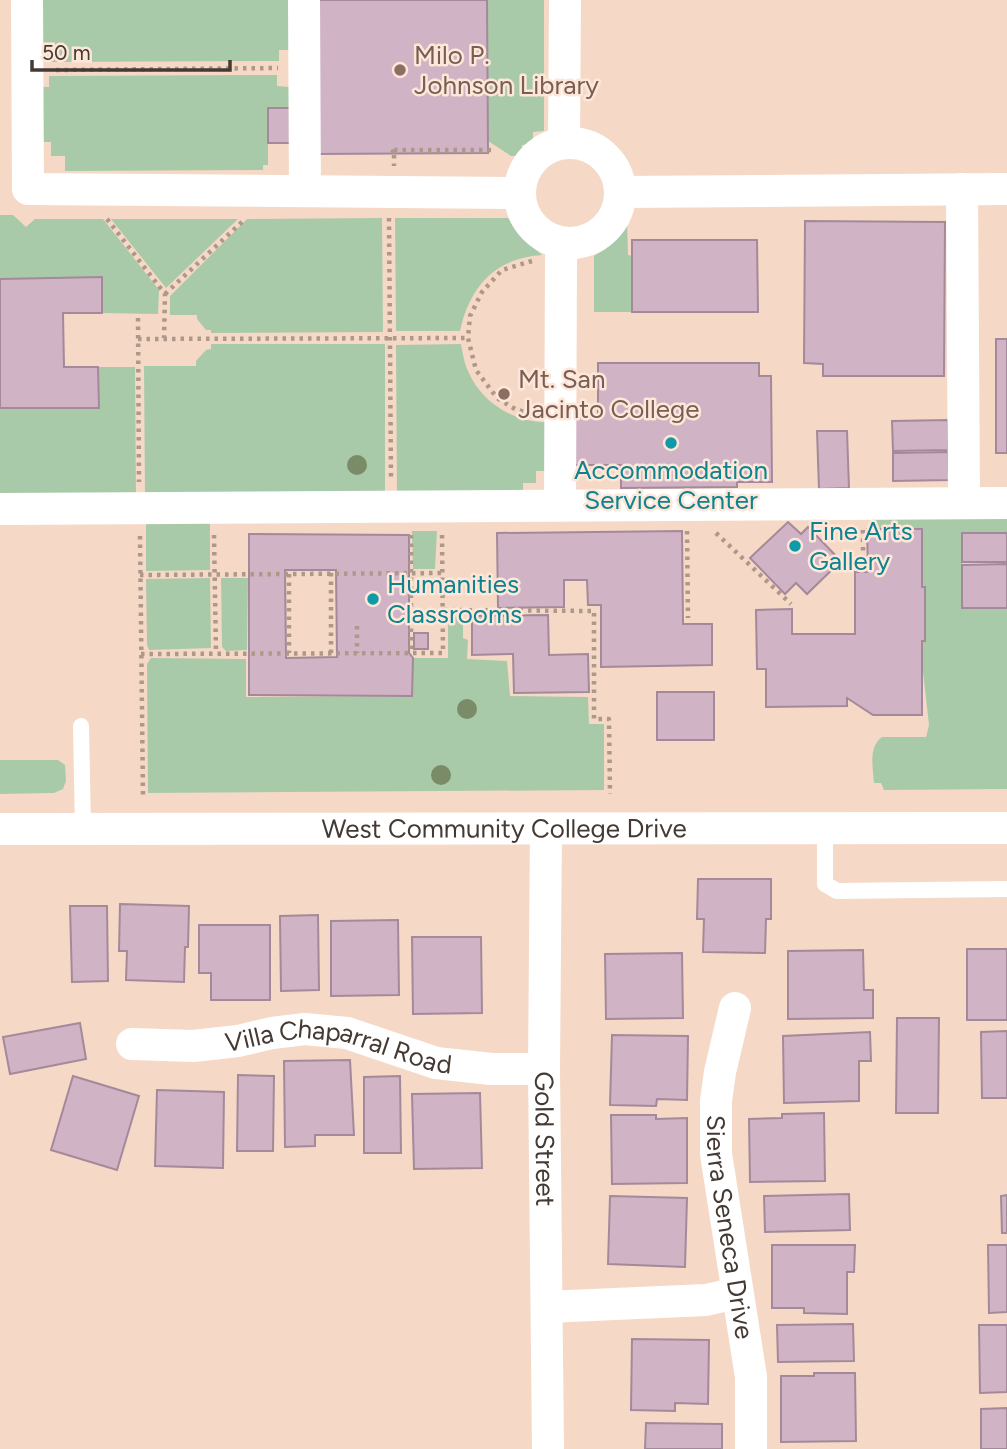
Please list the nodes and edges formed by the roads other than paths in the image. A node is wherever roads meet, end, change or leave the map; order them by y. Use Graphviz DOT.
graph roads {
  1 [pos="27,0"];
  2 [pos="304,0"];
  3 [pos="565,0"];
  4 [pos="564,142"];
  5 [pos="962,189"];
  6 [pos="1007,189"];
  7 [pos="305,191"];
  8 [pos="620,192"];
  9 [pos="519,193"];
  10 [pos="563,251"];
  11 [pos="964,503"];
  12 [pos="1007,503"];
  13 [pos="560,505"];
  14 [pos="0,509"];
  15 [pos="81,726"];
  16 [pos="1007,828"];
  17 [pos="0,829"];
  18 [pos="83,829"];
  19 [pos="546,829"];
  20 [pos="825,829"];
  21 [pos="1007,889"];
  22 [pos="735,1008"];
  23 [pos="132,1044"];
  24 [pos="544,1069"];
  25 [pos="737,1293"];
  26 [pos="547,1307"];
  27 [pos="548,1449"];
  28 [pos="751,1449"];
  1 -- 7 [label="street"];
  2 -- 7 [label="street"];
  3 -- 4 [label="street"];
  4 -- 8 [label="street"];
  4 -- 9 [label="street"];
  5 -- 6 [label="street"];
  5 -- 8 [label="street"];
  5 -- 11 [label="street"];
  7 -- 9 [label="street"];
  8 -- 10 [label="street"];
  9 -- 10 [label="street"];
  10 -- 13 [label="street"];
  11 -- 12 [label="street"];
  11 -- 13 [label="street"];
  13 -- 14 [label="street"];
  15 -- 18 [label="lane"];
  16 -- 20 [label="street, West Community College Drive"];
  17 -- 18 [label="street, West Community College Drive"];
  18 -- 19 [label="street, West Community College Drive"];
  19 -- 20 [label="street, West Community College Drive"];
  19 -- 24 [label="street, Gold Street"];
  20 -- 21 [label="lane"];
  22 -- 25 [label="street, Sierra Seneca Drive"];
  23 -- 24 [label="street, Villa Chaparral Road"];
  24 -- 26 [label="street, Gold Street"];
  25 -- 26 [label="street"];
  25 -- 28 [label="street, Sierra Seneca Drive"];
  26 -- 27 [label="street, Gold Street"];
}
